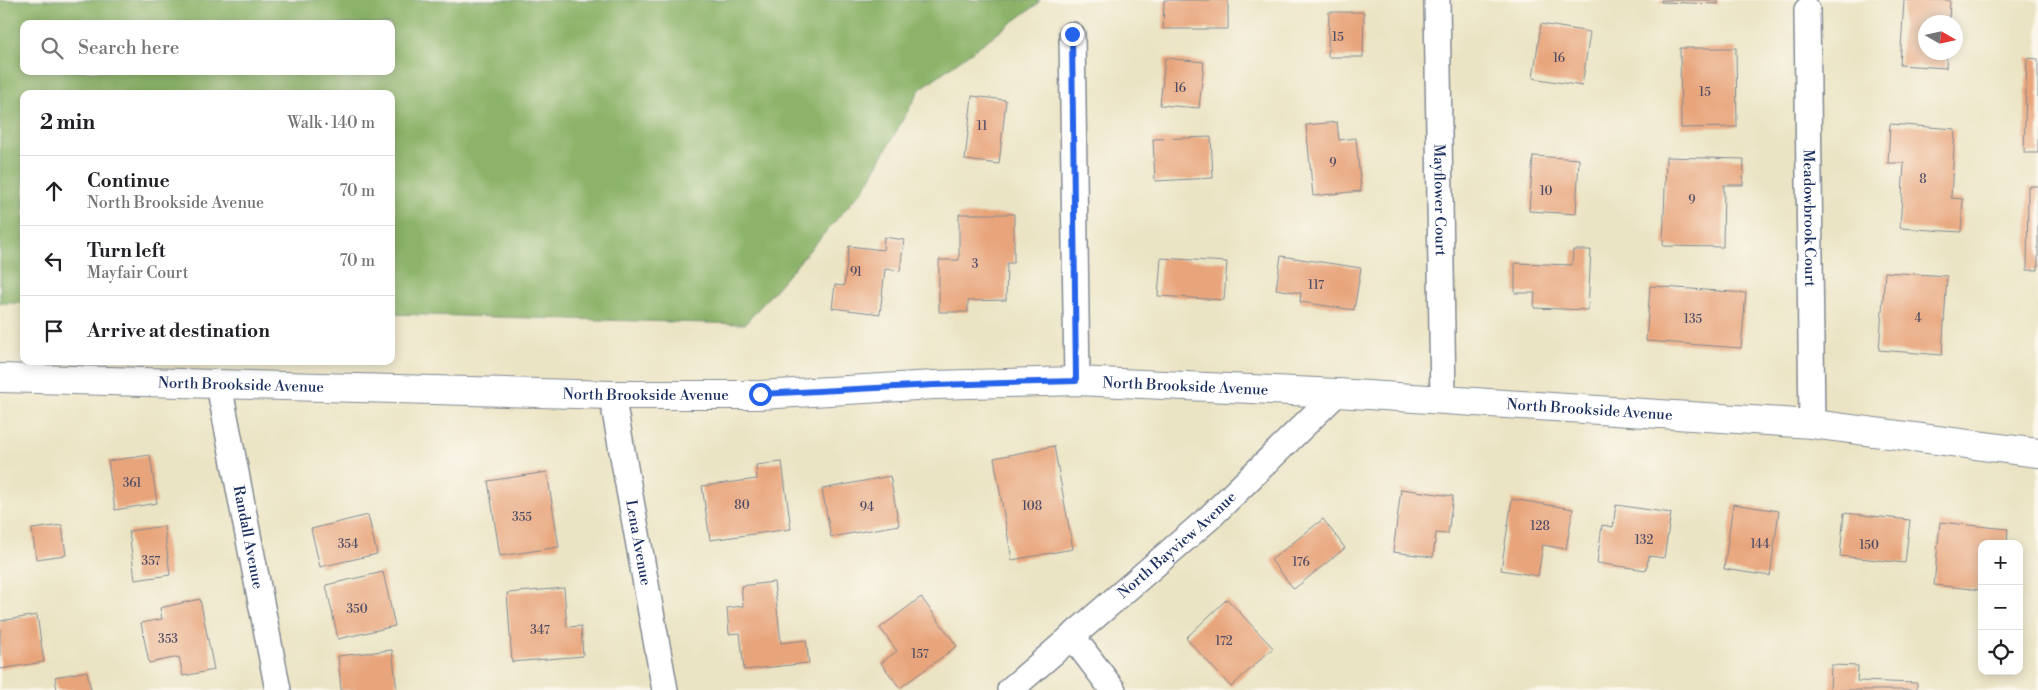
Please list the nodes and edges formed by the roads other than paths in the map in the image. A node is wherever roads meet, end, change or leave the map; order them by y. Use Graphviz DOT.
graph roads {
  1 [pos="1437,0"];
  2 [pos="1807,10"];
  3 [pos="1072,34"];
  4 [pos="0,378"];
  5 [pos="1076,381"];
  6 [pos="220,385"];
  7 [pos="1336,393"];
  8 [pos="612,395"];
  9 [pos="1443,400"];
  10 [pos="1812,424"];
  11 [pos="2038,453"];
  12 [pos="1072,636"];
  13 [pos="278,690"];
  14 [pos="664,690"];
  15 [pos="1010,690"];
  16 [pos="1113,690"];
  1 -- 9 [label="street, Mayflower Court"];
  2 -- 10 [label="street, Meadowbrook Court"];
  3 -- 5 [label="street"];
  4 -- 6 [label="main road, North Brookside Avenue"];
  5 -- 7 [label="main road, North Brookside Avenue"];
  5 -- 8 [label="main road, North Brookside Avenue"];
  6 -- 8 [label="main road, North Brookside Avenue"];
  6 -- 13 [label="street, Randall Avenue"];
  7 -- 9 [label="main road, North Brookside Avenue"];
  7 -- 12 [label="street, North Bayview Avenue"];
  8 -- 14 [label="street, Lena Avenue"];
  9 -- 10 [label="main road, North Brookside Avenue"];
  10 -- 11 [label="main road, North Brookside Avenue"];
  12 -- 15 [label="street, North Bayview Avenue"];
  12 -- 16 [label="street"];
}
